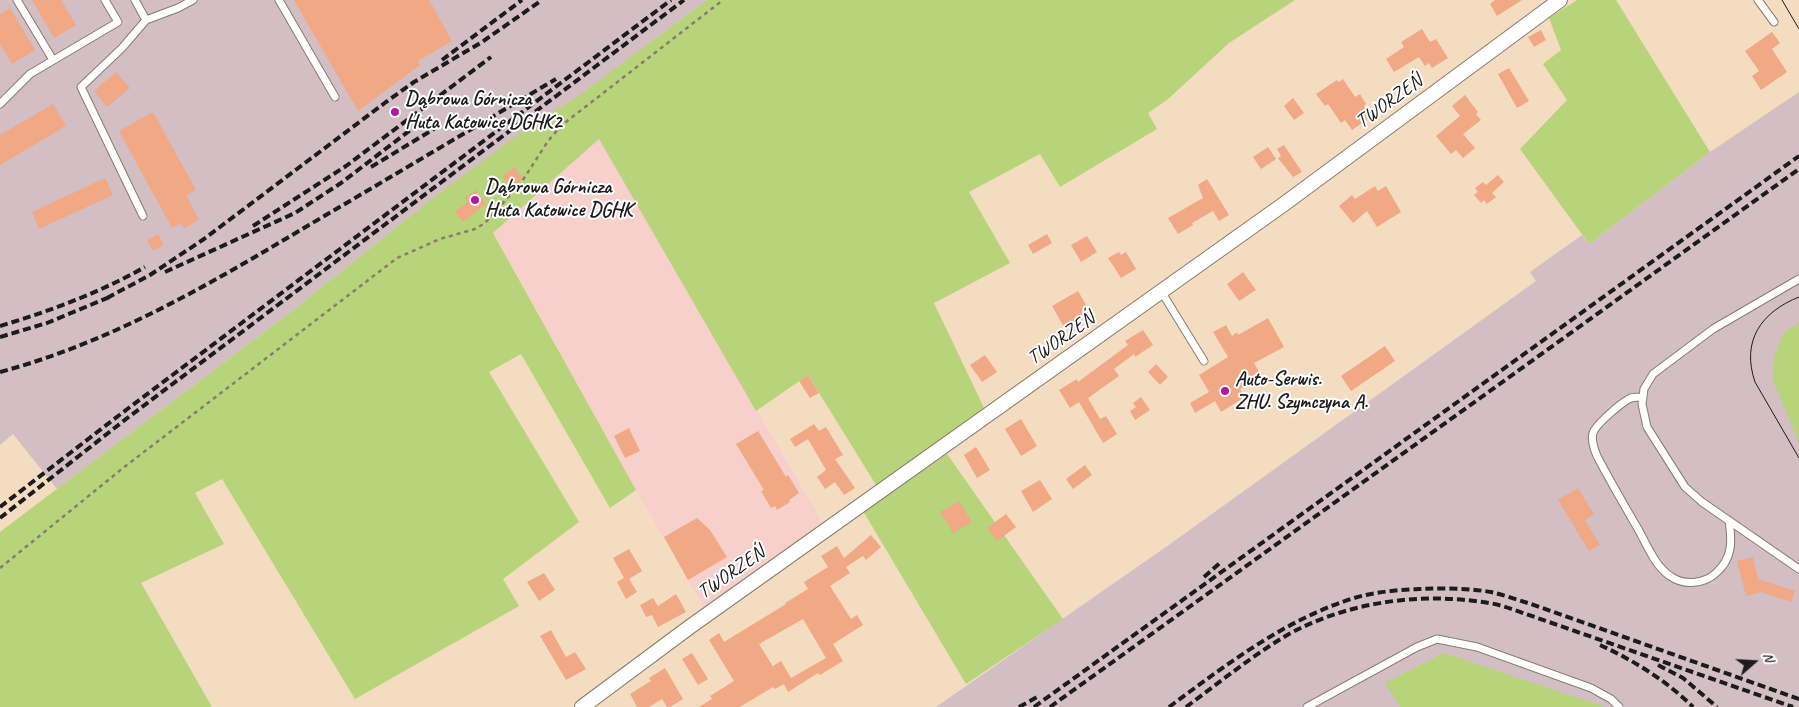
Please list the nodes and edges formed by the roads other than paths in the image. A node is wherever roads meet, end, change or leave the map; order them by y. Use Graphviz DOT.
graph roads {
  1 [pos="17,0"];
  2 [pos="105,0"];
  3 [pos="135,0"];
  4 [pos="193,0"];
  5 [pos="279,0"];
  6 [pos="1560,0"];
  7 [pos="1758,0"];
  8 [pos="146,20"];
  9 [pos="1774,22"];
  10 [pos="53,60"];
  11 [pos="336,97"];
  12 [pos="0,104"];
  13 [pos="143,216"];
  14 [pos="1799,279"];
  15 [pos="1161,292"];
  16 [pos="1204,361"];
  17 [pos="1643,397"];
  18 [pos="1729,521"];
  19 [pos="1799,569"];
  20 [pos="582,707"];
  21 [pos="1307,707"];
  22 [pos="1619,707"];
  1 -- 10 [label="lane"];
  2 -- 10 [label="lane"];
  3 -- 8 [label="lane"];
  4 -- 8 [label="lane"];
  5 -- 11 [label="lane"];
  6 -- 15 [label="street, TWORZEŃ"];
  7 -- 9 [label="lane"];
  8 -- 13 [label="lane"];
  10 -- 12 [label="lane"];
  14 -- 17 [label="lane"];
  15 -- 16 [label="lane"];
  15 -- 20 [label="street, TWORZEŃ"];
  17 -- 18 [label="lane"];
  17 -- 18 [label="lane"];
  18 -- 19 [label="lane"];
  21 -- 22 [label="lane"];
}
